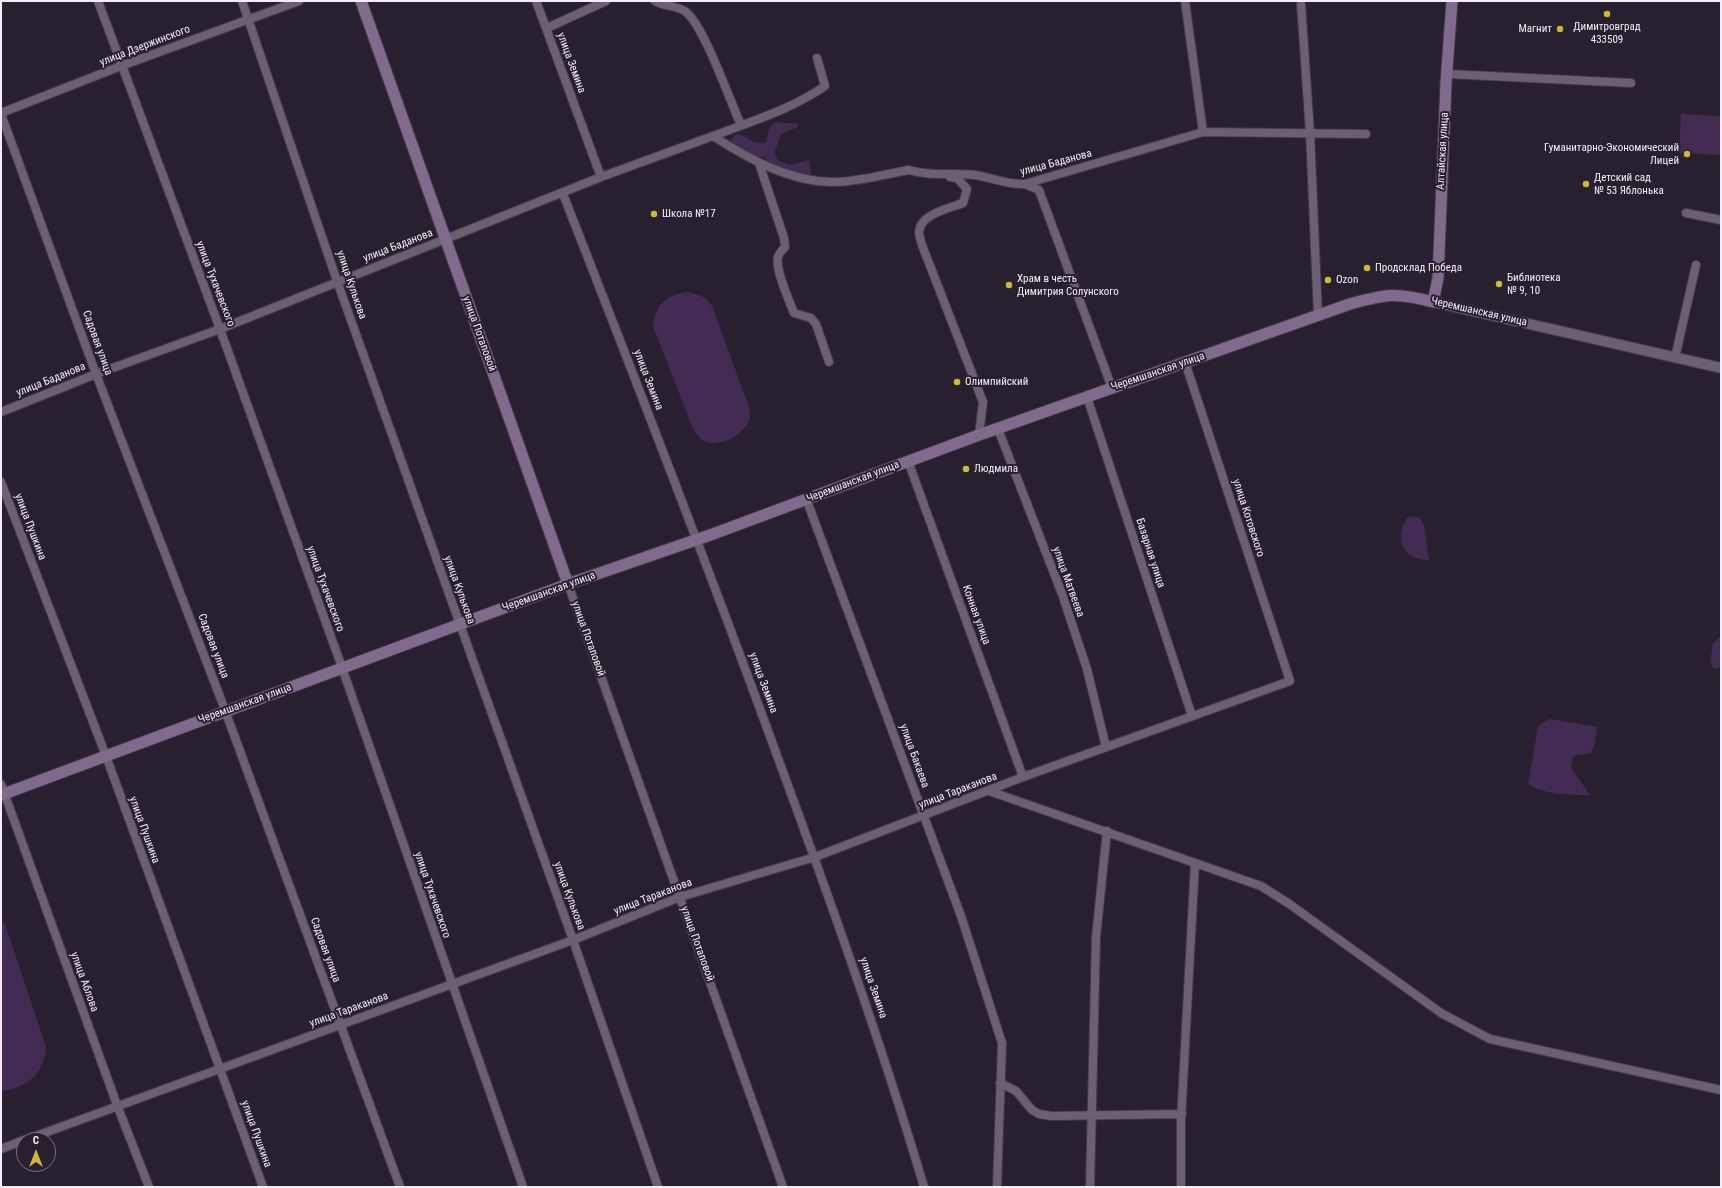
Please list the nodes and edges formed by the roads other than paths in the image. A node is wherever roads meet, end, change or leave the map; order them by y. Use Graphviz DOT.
graph roads {
  1 [pos="98,1"];
  2 [pos="242,1"];
  3 [pos="298,1"];
  4 [pos="361,1"];
  5 [pos="536,1"];
  6 [pos="606,1"];
  7 [pos="655,1"];
  8 [pos="1186,1"];
  9 [pos="1452,1"];
  10 [pos="1301,4"];
  11 [pos="682,5"];
  12 [pos="248,19"];
  13 [pos="547,28"];
  14 [pos="817,58"];
  15 [pos="121,66"];
  16 [pos="1448,74"];
  17 [pos="1631,82"];
  18 [pos="1,113"];
  19 [pos="741,125"];
  20 [pos="1203,132"];
  21 [pos="1310,133"];
  22 [pos="1366,134"];
  23 [pos="713,136"];
  24 [pos="759,163"];
  25 [pos="943,175"];
  26 [pos="601,177"];
  27 [pos="1025,184"];
  28 [pos="563,194"];
  29 [pos="1686,213"];
  30 [pos="1721,220"];
  31 [pos="445,240"];
  32 [pos="1696,265"];
  33 [pos="337,281"];
  34 [pos="1433,302"];
  35 [pos="1318,316"];
  36 [pos="220,329"];
  37 [pos="1675,358"];
  38 [pos="829,362"];
  39 [pos="1185,362"];
  40 [pos="1721,368"];
  41 [pos="96,374"];
  42 [pos="1112,388"];
  43 [pos="1087,397"];
  44 [pos="1,412"];
  45 [pos="998,429"];
  46 [pos="979,435"];
  47 [pos="908,461"];
  48 [pos="1,482"];
  49 [pos="807,501"];
  50 [pos="698,539"];
  51 [pos="568,584"];
  52 [pos="460,624"];
  53 [pos="342,668"];
  54 [pos="1290,681"];
  55 [pos="226,711"];
  56 [pos="1192,716"];
  57 [pos="1106,747"];
  58 [pos="106,756"];
  59 [pos="1023,777"];
  60 [pos="2,791"];
  61 [pos="989,791"];
  62 [pos="924,816"];
  63 [pos="1107,831"];
  64 [pos="815,857"];
  65 [pos="1195,863"];
  66 [pos="680,897"];
  67 [pos="573,940"];
  68 [pos="452,984"];
  69 [pos="340,1025"];
  70 [pos="220,1068"];
  71 [pos="1000,1083"];
  72 [pos="1721,1090"];
  73 [pos="117,1105"];
  74 [pos="1182,1114"];
  75 [pos="1092,1115"];
  76 [pos="45,1132"];
  77 [pos="16,1143"];
  78 [pos="1,1149"];
  79 [pos="149,1187"];
  80 [pos="263,1187"];
  81 [pos="400,1187"];
  82 [pos="523,1187"];
  83 [pos="658,1187"];
  84 [pos="783,1187"];
  85 [pos="924,1187"];
  86 [pos="997,1187"];
  87 [pos="1090,1187"];
  88 [pos="1181,1187"];
  1 -- 15 [label="street, улица Тухачевского"];
  2 -- 12 [label="street, улица Кулькова"];
  3 -- 12 [label="street, улица Дзержинского"];
  4 -- 31 [label="main road, улица Потаповой"];
  5 -- 13 [label="street, улица Земина"];
  6 -- 13 [label="street"];
  7 -- 11 [label="street"];
  8 -- 20 [label="street"];
  9 -- 16 [label="main road, Алтайская улица"];
  10 -- 21 [label="street"];
  11 -- 19 [label="street"];
  12 -- 15 [label="street, улица Дзержинского"];
  12 -- 33 [label="street, улица Кулькова"];
  13 -- 26 [label="street, улица Земина"];
  14 -- 19 [label="street, улица Баданова"];
  15 -- 18 [label="street, улица Дзержинского"];
  15 -- 36 [label="street, улица Тухачевского"];
  16 -- 17 [label="street"];
  16 -- 34 [label="main road, Алтайская улица"];
  18 -- 41 [label="street, Садовая улица"];
  19 -- 23 [label="street, улица Баданова"];
  20 -- 21 [label="street, улица Баданова"];
  20 -- 27 [label="street, улица Баданова"];
  21 -- 22 [label="street, улица Баданова"];
  21 -- 35 [label="street"];
  23 -- 24 [label="street, улица Баданова"];
  23 -- 26 [label="street, улица Баданова"];
  24 -- 25 [label="street, улица Баданова"];
  24 -- 38 [label="street"];
  25 -- 27 [label="street, улица Баданова"];
  25 -- 46 [label="street"];
  26 -- 28 [label="street, улица Баданова"];
  27 -- 42 [label="street"];
  28 -- 31 [label="street, улица Баданова"];
  28 -- 50 [label="street, улица Земина"];
  29 -- 30 [label="street"];
  31 -- 33 [label="street, улица Баданова"];
  31 -- 51 [label="main road, улица Потаповой"];
  32 -- 37 [label="street"];
  33 -- 36 [label="street, улица Баданова"];
  33 -- 52 [label="street, улица Кулькова"];
  34 -- 35 [label="main road, Черемшанская улица"];
  34 -- 37 [label="street, Черемшанская улица"];
  35 -- 39 [label="main road, Черемшанская улица"];
  36 -- 41 [label="street, улица Баданова"];
  36 -- 53 [label="street, улица Тухачевского"];
  37 -- 40 [label="street, Черемшанская улица"];
  39 -- 42 [label="main road, Черемшанская улица"];
  39 -- 54 [label="street, улица Котовского"];
  41 -- 44 [label="street, улица Баданова"];
  41 -- 55 [label="street, Садовая улица"];
  42 -- 43 [label="main road, Черемшанская улица"];
  43 -- 45 [label="main road, Черемшанская улица"];
  43 -- 56 [label="street, Базарная улица"];
  45 -- 46 [label="main road, Черемшанская улица"];
  45 -- 57 [label="street, улица Матвеева"];
  46 -- 47 [label="main road, Черемшанская улица"];
  47 -- 49 [label="main road, Черемшанская улица"];
  47 -- 59 [label="street, Конная улица"];
  48 -- 58 [label="street, улица Пушкина"];
  49 -- 50 [label="main road, Черемшанская улица"];
  49 -- 62 [label="street, улица Бакаева"];
  50 -- 51 [label="main road, Черемшанская улица"];
  50 -- 64 [label="street, улица Земина"];
  51 -- 52 [label="main road, Черемшанская улица"];
  51 -- 66 [label="street, улица Потаповой"];
  52 -- 53 [label="main road, Черемшанская улица"];
  52 -- 67 [label="street, улица Кулькова"];
  53 -- 55 [label="main road, Черемшанская улица"];
  53 -- 68 [label="street, улица Тухачевского"];
  54 -- 56 [label="street, улица Тараканова"];
  55 -- 58 [label="main road, Черемшанская улица"];
  55 -- 69 [label="street, Садовая улица"];
  56 -- 57 [label="street, улица Тараканова"];
  57 -- 59 [label="street, улица Тараканова"];
  58 -- 60 [label="main road, Черемшанская улица"];
  58 -- 70 [label="street, улица Пушкина"];
  59 -- 61 [label="street, улица Тараканова"];
  60 -- 73 [label="street, улица Аблова"];
  61 -- 62 [label="street, улица Тараканова"];
  61 -- 63 [label="street"];
  62 -- 64 [label="street, улица Тараканова"];
  62 -- 71 [label="street, улица Бакаева"];
  63 -- 65 [label="street"];
  63 -- 75 [label="street"];
  64 -- 66 [label="street, улица Тараканова"];
  64 -- 85 [label="street, улица Земина"];
  65 -- 72 [label="street"];
  65 -- 74 [label="street"];
  66 -- 67 [label="street, улица Тараканова"];
  66 -- 84 [label="street, улица Потаповой"];
  67 -- 68 [label="street, улица Тараканова"];
  67 -- 83 [label="street, улица Кулькова"];
  68 -- 69 [label="street, улица Тараканова"];
  68 -- 82 [label="street, улица Тухачевского"];
  69 -- 70 [label="street, улица Тараканова"];
  69 -- 81 [label="street, Садовая улица"];
  70 -- 73 [label="street, улица Тараканова"];
  70 -- 80 [label="street, улица Пушкина"];
  71 -- 75 [label="street"];
  71 -- 86 [label="street"];
  73 -- 76 [label="street, улица Тараканова"];
  73 -- 79 [label="street, улица Аблова"];
  74 -- 75 [label="street"];
  74 -- 88 [label="street"];
  75 -- 87 [label="street"];
  77 -- 78 [label="street, улица Тараканова"];
}
